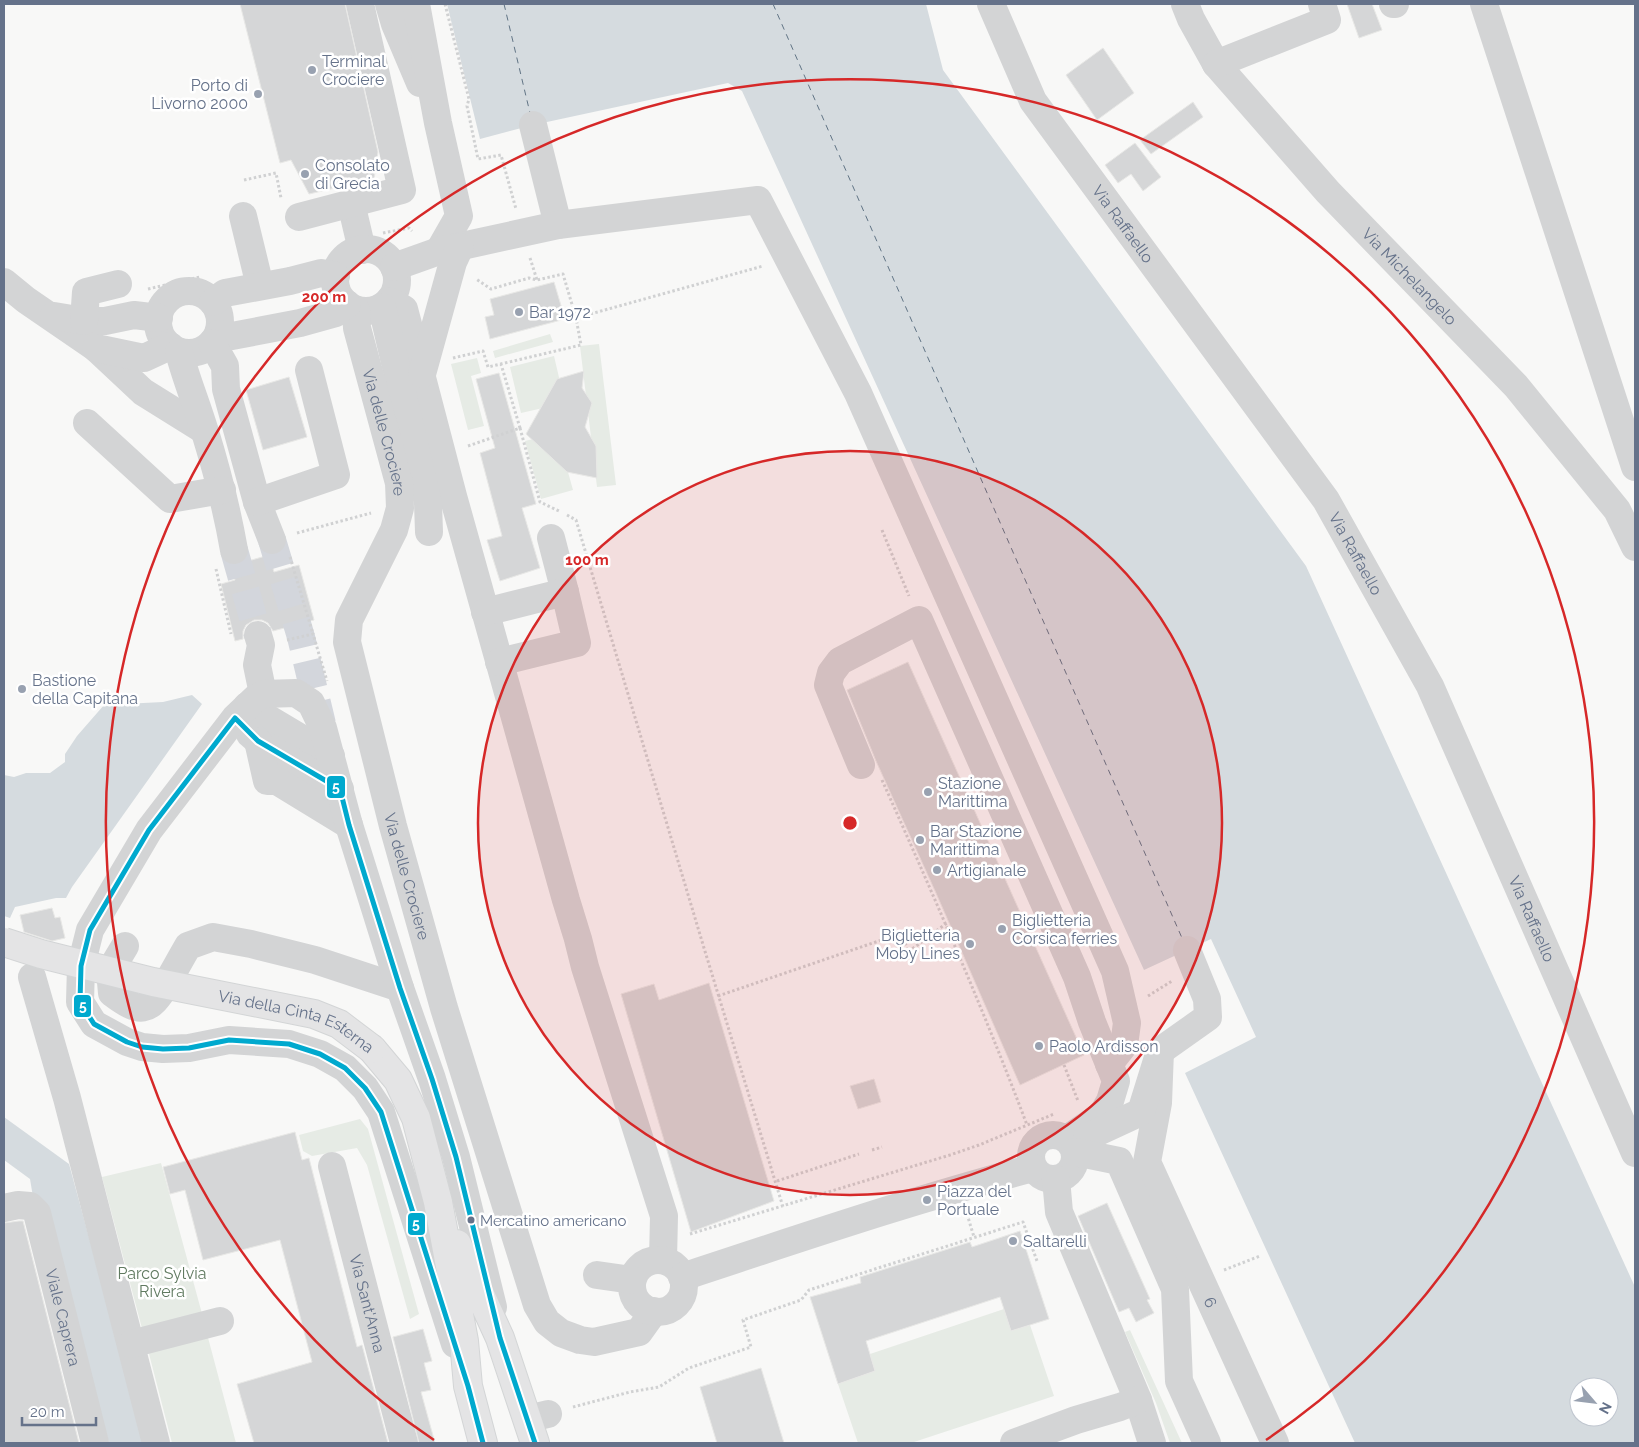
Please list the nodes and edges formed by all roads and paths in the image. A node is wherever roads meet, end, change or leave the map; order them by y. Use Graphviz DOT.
graph roads {
  1 [pos="360,4"];
  2 [pos="389,4"];
  3 [pos="416,4"];
  4 [pos="445,4"];
  5 [pos="991,4"];
  6 [pos="1185,4"];
  7 [pos="1322,4"];
  8 [pos="1484,4"];
  9 [pos="1216,64"];
  10 [pos="438,123"];
  11 [pos="533,126"];
  12 [pos="351,203"];
  13 [pos="243,216"];
  14 [pos="299,217"];
  15 [pos="558,225"];
  16 [pos="524,234"];
  17 [pos="450,249"];
  18 [pos="362,250"];
  19 [pos="765,266"];
  20 [pos="394,267"];
  21 [pos="336,276"];
  22 [pos="472,276"];
  23 [pos="537,280"];
  24 [pos="4,282"];
  25 [pos="118,284"];
  26 [pos="260,286"];
  27 [pos="213,302"];
  28 [pos="368,306"];
  29 [pos="49,315"];
  30 [pos="159,318"];
  31 [pos="576,318"];
  32 [pos="84,321"];
  33 [pos="215,339"];
  34 [pos="96,348"];
  35 [pos="175,349"];
  36 [pos="451,359"];
  37 [pos="501,364"];
  38 [pos="309,370"];
  39 [pos="422,375"];
  40 [pos="87,423"];
  41 [pos="520,428"];
  42 [pos="204,430"];
  43 [pos="468,446"];
  44 [pos="1635,467"];
  45 [pos="222,490"];
  46 [pos="257,502"];
  47 [pos="429,532"];
  48 [pos="552,538"];
  49 [pos="1635,547"];
  50 [pos="281,548"];
  51 [pos="234,550"];
  52 [pos="565,592"];
  53 [pos="485,612"];
  54 [pos="313,634"];
  55 [pos="258,635"];
  56 [pos="499,662"];
  57 [pos="249,706"];
  58 [pos="258,741"];
  59 [pos="331,756"];
  60 [pos="861,765"];
  61 [pos="340,789"];
  62 [pos="349,825"];
  63 [pos="947,923"];
  64 [pos="4,942"];
  65 [pos="125,946"];
  66 [pos="1187,950"];
  67 [pos="32,977"];
  68 [pos="400,988"];
  69 [pos="718,996"];
  70 [pos="1160,1051"];
  71 [pos="1109,1064"];
  72 [pos="1064,1065"];
  73 [pos="1084,1102"];
  74 [pos="1062,1111"];
  75 [pos="1027,1126"];
  76 [pos="1071,1145"];
  77 [pos="882,1147"];
  78 [pos="872,1150"];
  79 [pos="1635,1153"];
  80 [pos="859,1154"];
  81 [pos="332,1166"];
  82 [pos="1044,1173"];
  83 [pos="776,1181"];
  84 [pos="438,1202"];
  85 [pos="11,1207"];
  86 [pos="783,1207"];
  87 [pos="687,1226"];
  88 [pos="1037,1262"];
  89 [pos="673,1269"];
  90 [pos="597,1275"];
  91 [pos="632,1280"];
  92 [pos="654,1311"];
  93 [pos="220,1321"];
  94 [pos="500,1338"];
  95 [pos="131,1344"];
  96 [pos="468,1386"];
  97 [pos="1138,1400"];
  98 [pos="537,1425"];
  99 [pos="95,1443"];
  100 [pos="156,1443"];
  101 [pos="404,1443"];
  102 [pos="483,1443"];
  103 [pos="1014,1443"];
  104 [pos="1152,1443"];
  105 [pos="1208,1443"];
  106 [pos="1275,1443"];
  1 -- 12 [label="street"];
  2 -- 10 [label="street"];
  3 -- 10 [label="street"];
  4 -- 16 [label="path"];
  5 -- 79 [label="street, Via Raffaello"];
  6 -- 9 [label="street, Via Michelangelo"];
  7 -- 9 [label="street"];
  8 -- 44 [label="street"];
  9 -- 49 [label="street, Via Michelangelo"];
  10 -- 17 [label="street"];
  11 -- 15 [label="street"];
  12 -- 14 [label="street"];
  12 -- 18 [label="street"];
  13 -- 26 [label="street"];
  15 -- 16 [label="street"];
  15 -- 71 [label="street"];
  16 -- 17 [label="street"];
  16 -- 23 [label="path"];
  17 -- 20 [label="street"];
  17 -- 39 [label="street"];
  18 -- 20 [label="street"];
  18 -- 21 [label="street"];
  19 -- 31 [label="path"];
  20 -- 28 [label="street"];
  21 -- 26 [label="street"];
  21 -- 28 [label="street"];
  22 -- 23 [label="path"];
  23 -- 31 [label="path"];
  24 -- 29 [label="street"];
  25 -- 32 [label="street"];
  26 -- 27 [label="street"];
  27 -- 30 [label="street"];
  27 -- 33 [label="street"];
  28 -- 33 [label="street"];
  28 -- 39 [label="street"];
  28 -- 47 [label="street"];
  28 -- 92 [label="street, Via delle Crociere"];
  29 -- 32 [label="street"];
  29 -- 34 [label="street"];
  30 -- 32 [label="street"];
  30 -- 35 [label="street"];
  31 -- 37 [label="path"];
  33 -- 35 [label="street"];
  33 -- 46 [label="street"];
  34 -- 35 [label="street"];
  34 -- 42 [label="street"];
  35 -- 42 [label="street"];
  36 -- 37 [label="path"];
  37 -- 41 [label="path"];
  38 -- 46 [label="street"];
  39 -- 53 [label="street"];
  40 -- 45 [label="street"];
  41 -- 43 [label="path"];
  41 -- 69 [label="path"];
  42 -- 45 [label="street"];
  45 -- 51 [label="street"];
  46 -- 50 [label="street"];
  48 -- 52 [label="street"];
  50 -- 54 [label="path"];
  52 -- 53 [label="street"];
  52 -- 56 [label="street"];
  53 -- 56 [label="street"];
  55 -- 57 [label="street"];
  56 -- 89 [label="street"];
  57 -- 58 [label="street"];
  57 -- 59 [label="street"];
  57 -- 59 [label="street, Via della Cinta Esterna"];
  57 -- 96 [label="street, Via della Cinta Esterna"];
  58 -- 61 [label="street"];
  58 -- 62 [label="street"];
  59 -- 61 [label="street, Via della Cinta Esterna"];
  60 -- 63 [label="path"];
  60 -- 71 [label="street"];
  61 -- 62 [label="street, Via della Cinta Esterna"];
  62 -- 68 [label="street, Via della Cinta Esterna"];
  63 -- 69 [label="path"];
  63 -- 75 [label="path"];
  64 -- 84 [label="main road, Via della Cinta Esterna, bridge"];
  65 -- 68 [label="street"];
  66 -- 70 [label="street"];
  67 -- 95 [label="street"];
  68 -- 94 [label="street, Via della Cinta Esterna"];
  69 -- 83 [label="path"];
  70 -- 76 [label="street"];
  70 -- 106 [label="street, 6"];
  71 -- 76 [label="street"];
  72 -- 73 [label="path"];
  74 -- 75 [label="path"];
  75 -- 86 [label="path"];
  76 -- 82 [label="street"];
  76 -- 82 [label="street"];
  76 -- 105 [label="street"];
  77 -- 78 [label="path"];
  80 -- 83 [label="path"];
  81 -- 101 [label="street, Via Sant'Anna"];
  82 -- 89 [label="street"];
  82 -- 97 [label="street"];
  83 -- 86 [label="path"];
  84 -- 94 [label="main road, Via della Cinta Esterna"];
  84 -- 96 [label="main road, Via della Cinta Esterna"];
  85 -- 99 [label="street, Viale Caprera"];
  86 -- 87 [label="path"];
  88 -- 98 [label="path"];
  89 -- 91 [label="street"];
  89 -- 92 [label="street"];
  90 -- 91 [label="street"];
  91 -- 92 [label="street"];
  93 -- 95 [label="street"];
  94 -- 98 [label="main road, Via della Cinta Esterna"];
  95 -- 100 [label="street"];
  96 -- 102 [label="main road, Via della Cinta Esterna"];
  97 -- 103 [label="street"];
  97 -- 104 [label="street"];
}
